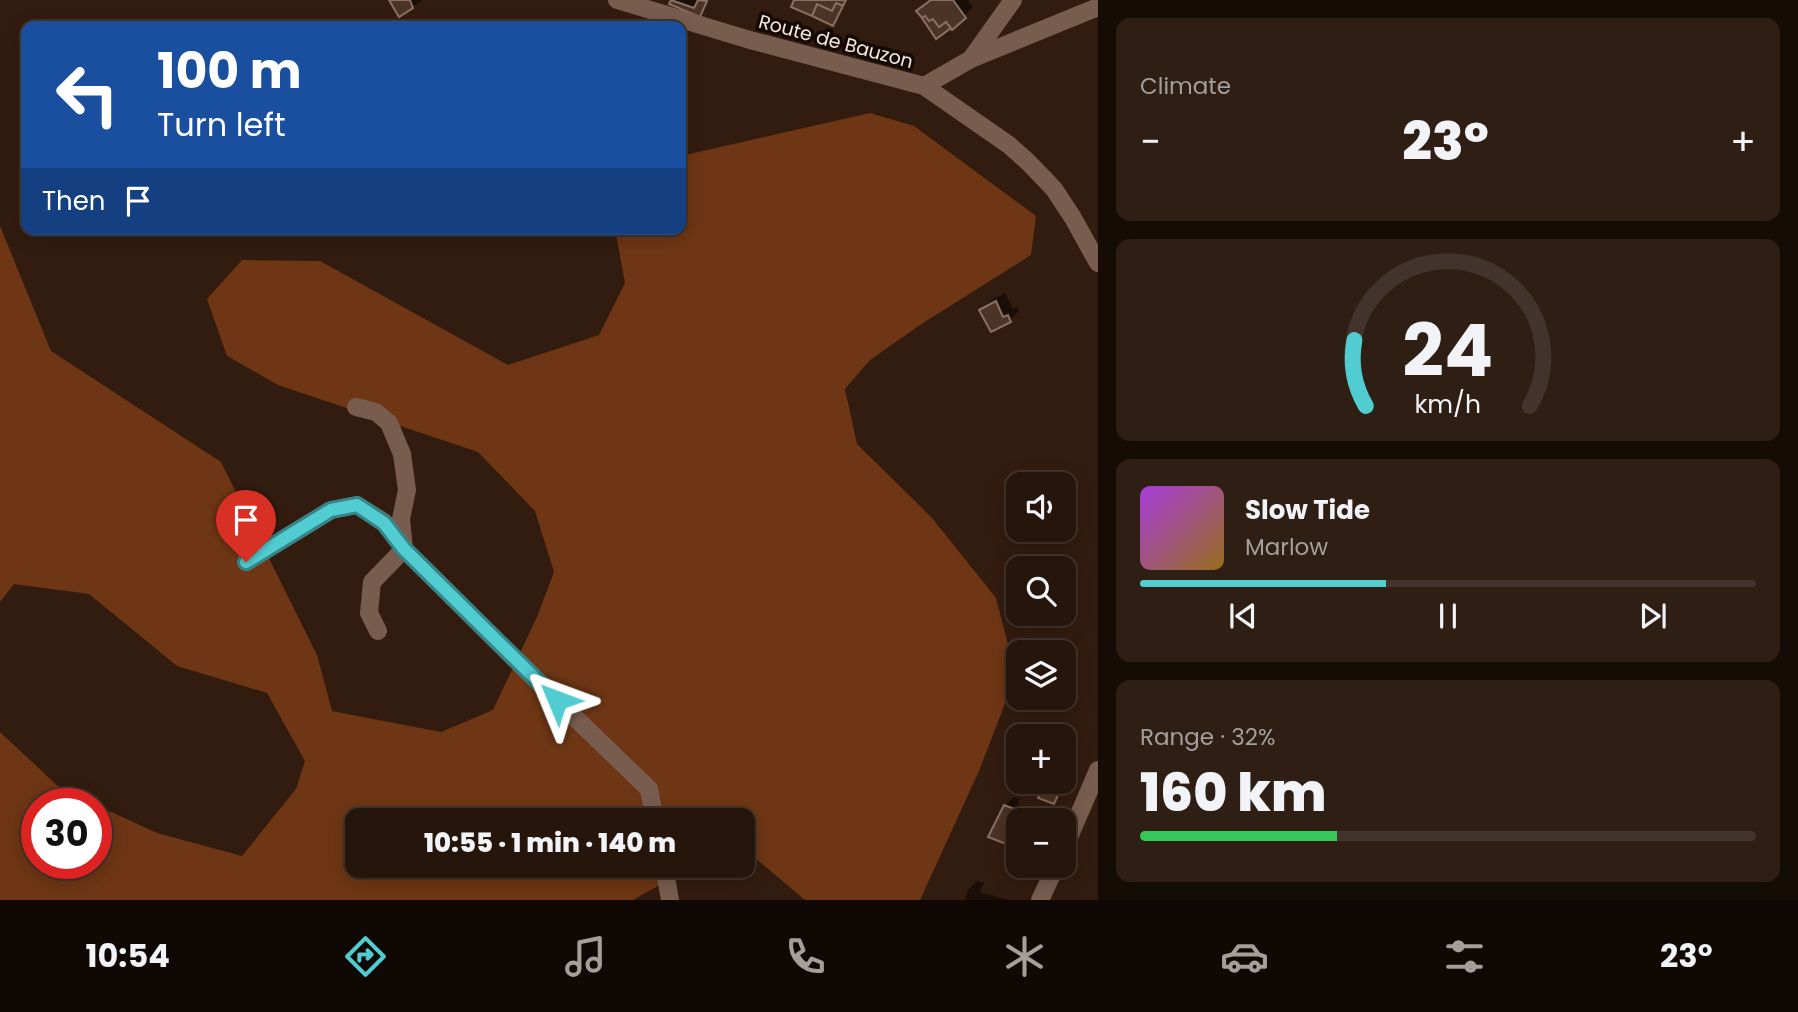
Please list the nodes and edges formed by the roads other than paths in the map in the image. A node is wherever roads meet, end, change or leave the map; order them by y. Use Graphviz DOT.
graph roads {
  1 [pos="617,0"];
  2 [pos="1013,0"];
  3 [pos="1098,7"];
  4 [pos="971,59"];
  5 [pos="924,86"];
  6 [pos="1098,263"];
  7 [pos="356,407"];
  8 [pos="404,549"];
  9 [pos="246,562"];
  10 [pos="378,631"];
  11 [pos="1098,770"];
  12 [pos="653,808"];
  13 [pos="1076,821"];
  14 [pos="666,878"];
  15 [pos="1050,878"];
  16 [pos="670,900"];
  17 [pos="1040,900"];
  1 -- 5 [label="street, Route de Bauzon"];
  2 -- 4 [label="street"];
  3 -- 4 [label="street"];
  4 -- 5 [label="street"];
  5 -- 6 [label="street, Route de Bauzon"];
  7 -- 8 [label="street"];
  8 -- 9 [label="street"];
  8 -- 10 [label="street"];
  8 -- 12 [label="street"];
  11 -- 13 [label="street"];
  14 -- 16 [label="street"];
  15 -- 17 [label="street"];
}
